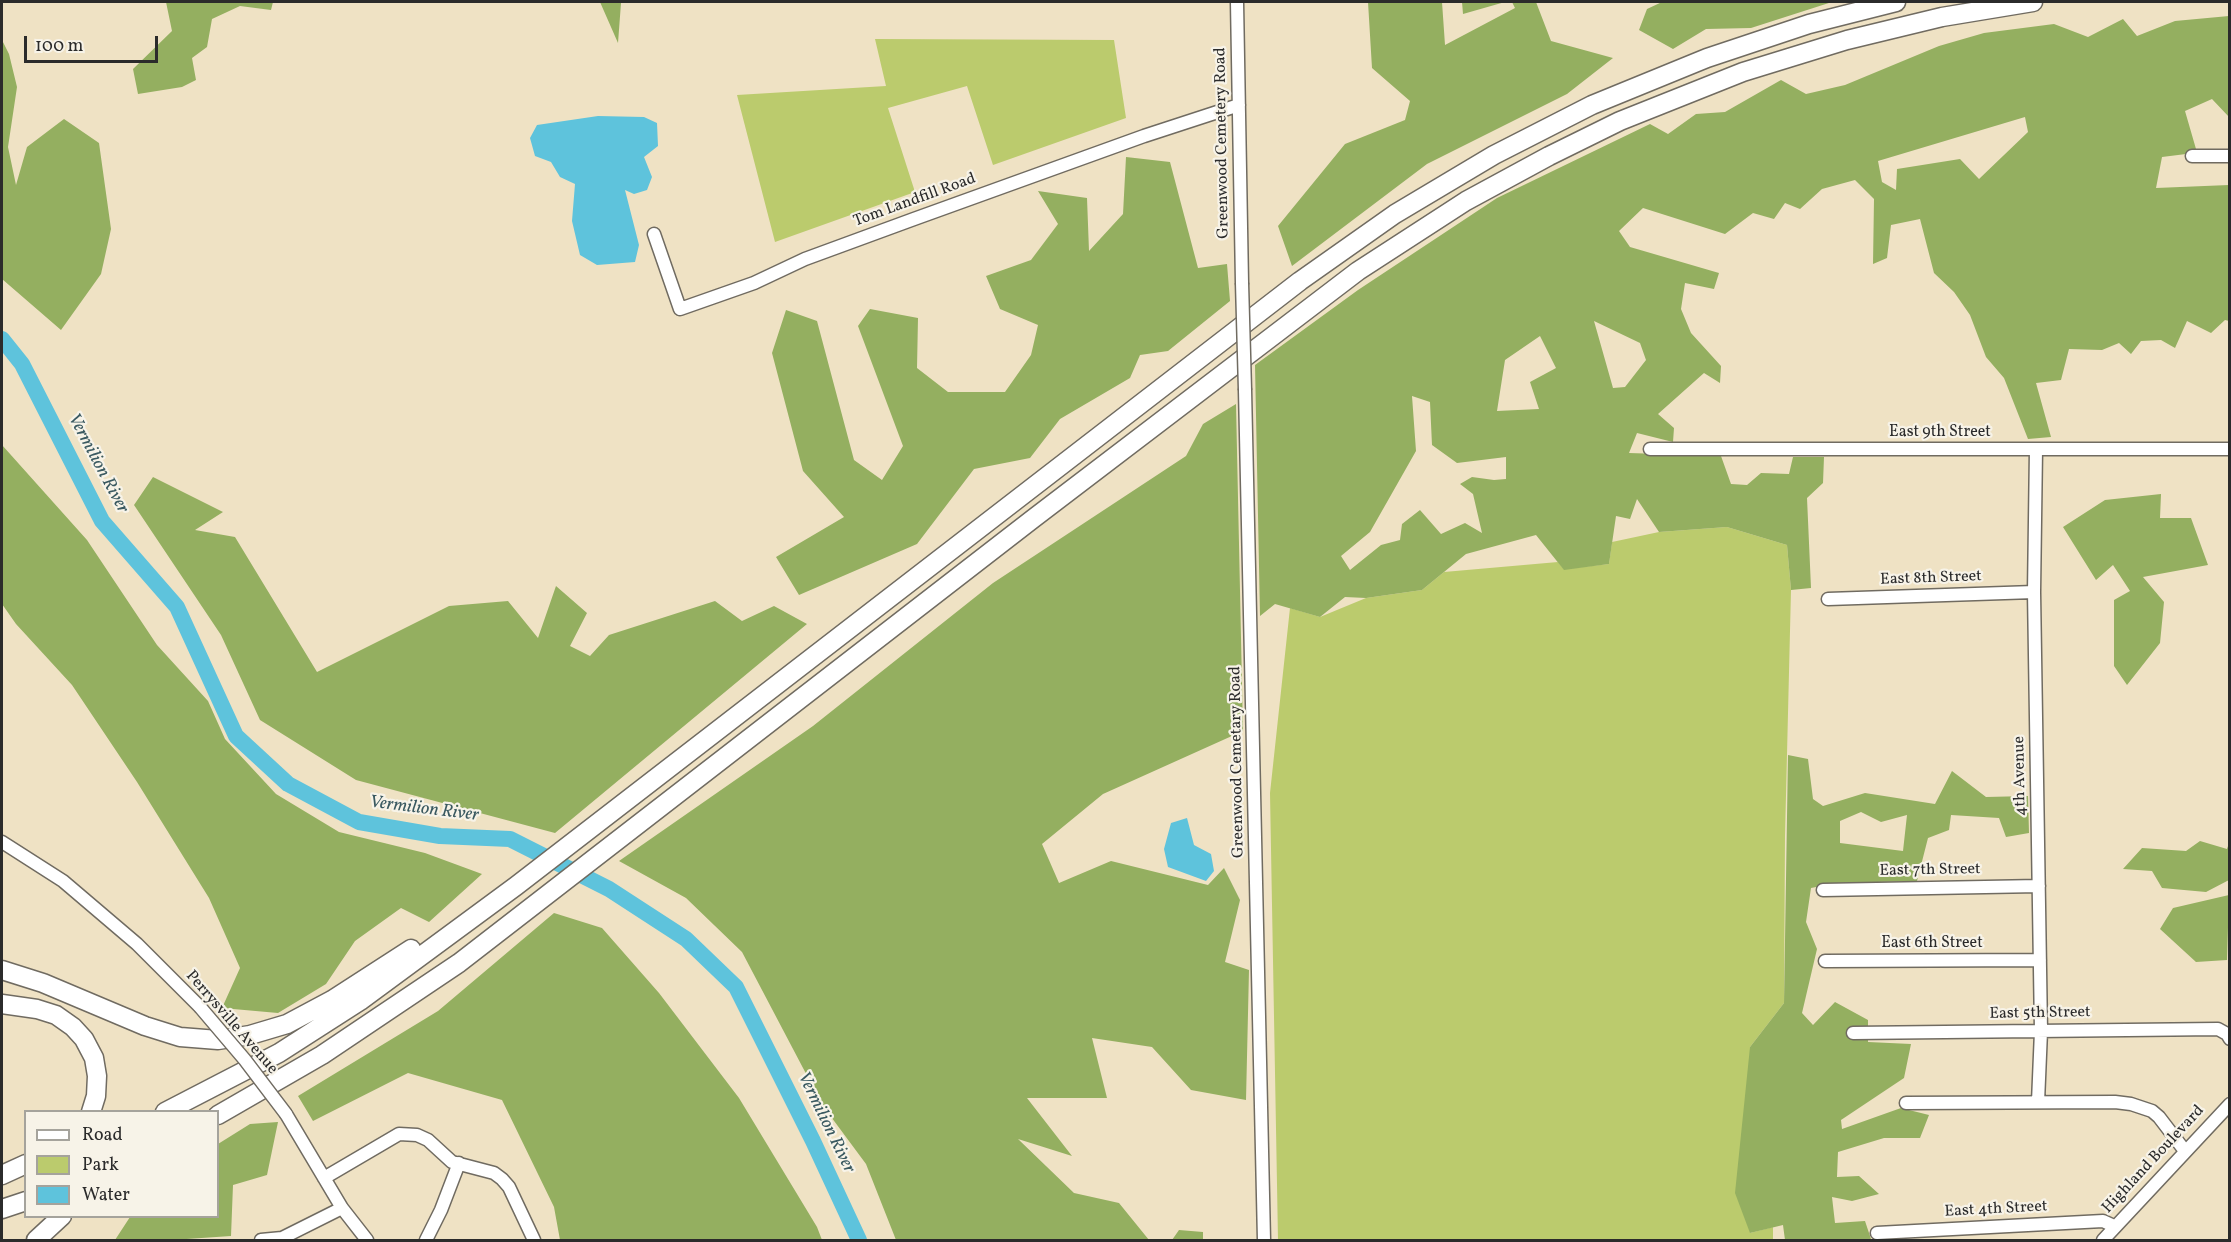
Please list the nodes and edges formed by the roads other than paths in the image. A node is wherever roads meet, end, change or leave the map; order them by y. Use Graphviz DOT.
graph roads {
  1 [pos="1237,2"];
  2 [pos="1896,2"];
  3 [pos="2033,2"];
  4 [pos="1239,105"];
  5 [pos="2192,156"];
  6 [pos="2229,156"];
  7 [pos="654,234"];
  8 [pos="1242,283"];
  9 [pos="1650,449"];
  10 [pos="2036,449"];
  11 [pos="2229,449"];
  12 [pos="2034,592"];
  13 [pos="1828,598"];
  14 [pos="2,842"];
  15 [pos="2039,886"];
  16 [pos="1823,890"];
  17 [pos="431,941"];
  18 [pos="2040,960"];
  19 [pos="1825,961"];
  20 [pos="459,963"];
  21 [pos="2,970"];
  22 [pos="2,1004"];
  23 [pos="2040,1031"];
  24 [pos="1853,1033"];
  25 [pos="2228,1036"];
  26 [pos="2038,1102"];
  27 [pos="1906,1103"];
  28 [pos="2229,1104"];
  29 [pos="92,1110"];
  30 [pos="169,1110"];
  31 [pos="219,1114"];
  32 [pos="219,1125"];
  33 [pos="2185,1151"];
  34 [pos="459,1163"];
  35 [pos="24,1165"];
  36 [pos="2,1175"];
  37 [pos="24,1175"];
  38 [pos="324,1178"];
  39 [pos="2,1181"];
  40 [pos="24,1202"];
  41 [pos="342,1208"];
  42 [pos="2,1209"];
  43 [pos="60,1218"];
  44 [pos="2114,1226"];
  45 [pos="1877,1233"];
  46 [pos="36,1240"];
  47 [pos="261,1240"];
  48 [pos="367,1240"];
  49 [pos="426,1240"];
  50 [pos="534,1240"];
  51 [pos="1264,1240"];
  52 [pos="2103,1240"];
  1 -- 4 [label="street, Greenwood Cemetery Road"];
  2 -- 17 [label="highway"];
  3 -- 20 [label="highway"];
  4 -- 7 [label="street, Tom Landfill Road"];
  4 -- 8 [label="street, Greenwood Cemetery Road"];
  5 -- 6 [label="street"];
  8 -- 51 [label="street, Greenwood Cemetary Road, bridge"];
  9 -- 10 [label="street, East 9th Street"];
  10 -- 11 [label="street, East 9th Street"];
  10 -- 12 [label="street, 4th Avenue"];
  12 -- 13 [label="street, East 8th Street"];
  12 -- 15 [label="street, 4th Avenue"];
  14 -- 38 [label="street, Perrysville Avenue, bridge"];
  15 -- 16 [label="street, East 7th Street"];
  15 -- 18 [label="street, 4th Avenue"];
  17 -- 21 [label="highway"];
  17 -- 30 [label="highway"];
  18 -- 19 [label="street, East 6th Street"];
  18 -- 23 [label="street, 4th Avenue"];
  20 -- 31 [label="highway"];
  20 -- 32 [label="highway"];
  22 -- 29 [label="highway"];
  23 -- 24 [label="street, East 5th Street"];
  23 -- 25 [label="street, East 5th Street"];
  23 -- 26 [label="street, 4th Avenue"];
  26 -- 27 [label="street"];
  26 -- 33 [label="street"];
  28 -- 33 [label="street, Highland Boulevard"];
  33 -- 44 [label="street, Highland Boulevard"];
  34 -- 38 [label="street"];
  34 -- 49 [label="street"];
  34 -- 50 [label="street"];
  35 -- 36 [label="highway"];
  37 -- 39 [label="highway"];
  38 -- 41 [label="street, Perrysville Avenue"];
  40 -- 42 [label="highway"];
  41 -- 47 [label="street"];
  41 -- 48 [label="street, Perrysville Avenue"];
  43 -- 46 [label="highway"];
  44 -- 45 [label="street, East 4th Street"];
  44 -- 52 [label="street, Highland Boulevard"];
}
